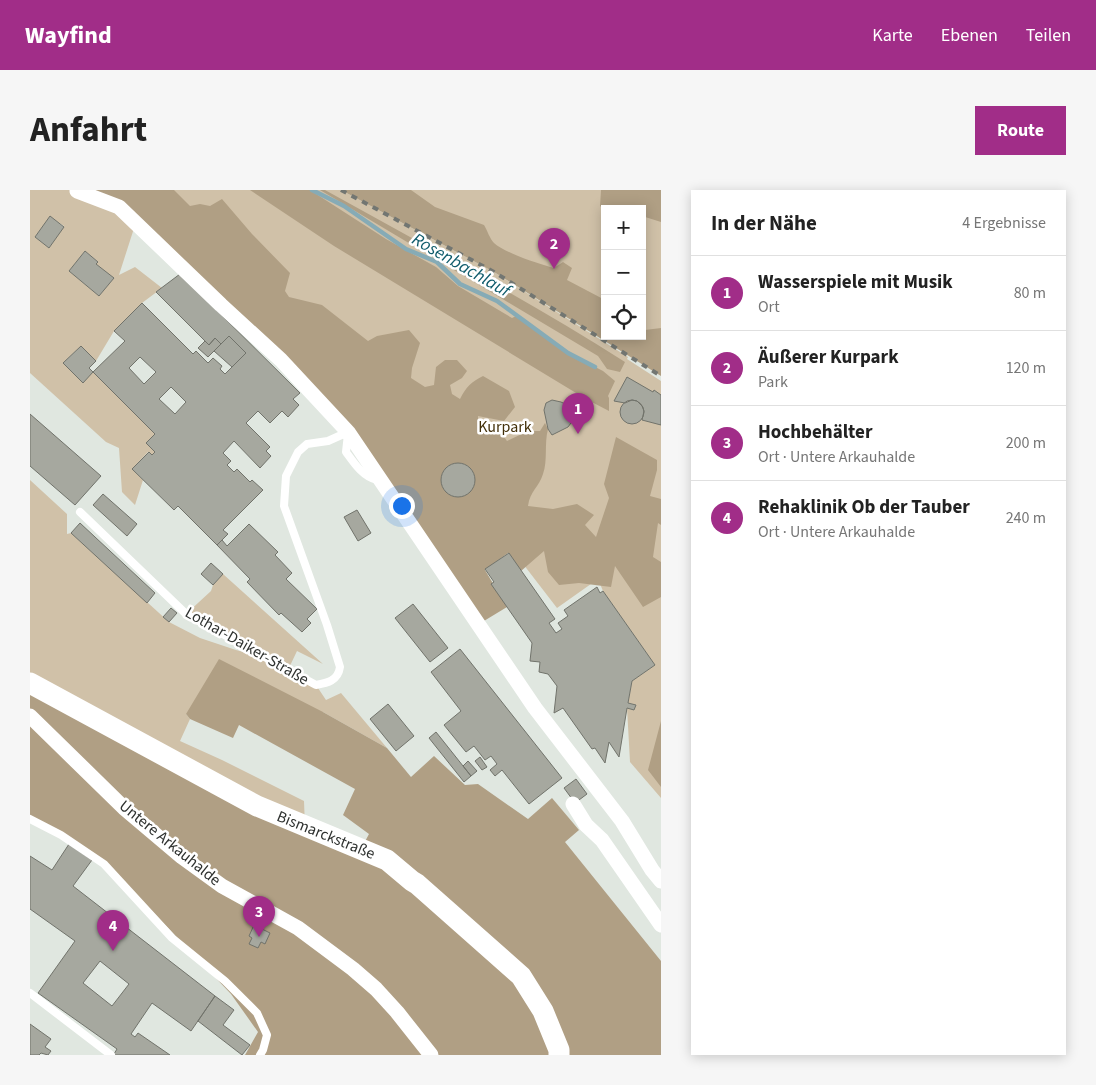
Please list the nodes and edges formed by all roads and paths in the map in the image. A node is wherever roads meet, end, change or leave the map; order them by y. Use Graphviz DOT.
graph roads {
  1 [pos="77,190"];
  2 [pos="348,432"];
  3 [pos="80,512"];
  4 [pos="30,683"];
  5 [pos="30,716"];
  6 [pos="573,804"];
  7 [pos="30,820"];
  8 [pos="661,881"];
  9 [pos="661,925"];
  10 [pos="30,993"];
  11 [pos="111,1055"];
  12 [pos="260,1055"];
  13 [pos="431,1055"];
  14 [pos="559,1055"];
  1 -- 2 [label="street"];
  2 -- 3 [label="lane, Lothar-Daiker-Straße"];
  2 -- 8 [label="street"];
  4 -- 14 [label="street, Bismarckstraße"];
  5 -- 13 [label="street, Untere Arkauhalde"];
  6 -- 9 [label="street"];
  7 -- 12 [label="lane"];
  10 -- 11 [label="lane"];
}
